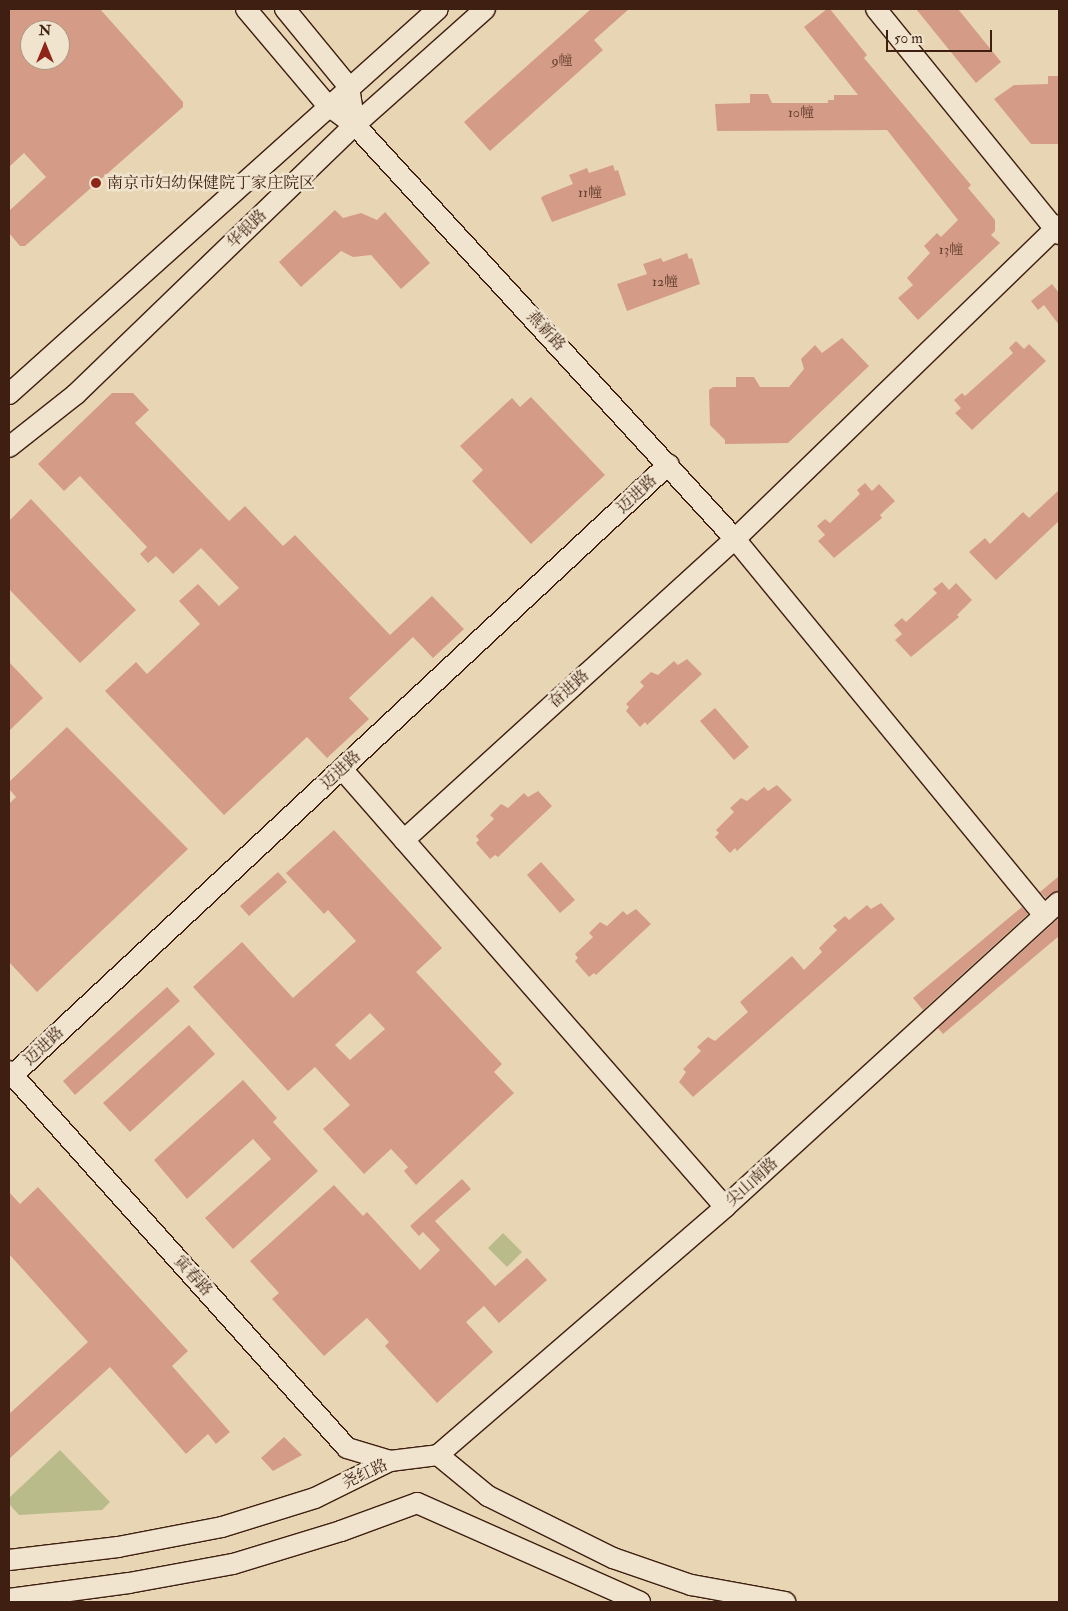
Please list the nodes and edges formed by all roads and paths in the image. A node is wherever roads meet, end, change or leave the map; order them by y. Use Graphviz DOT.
graph roads {
  1 [pos="246,9"];
  2 [pos="285,9"];
  3 [pos="438,9"];
  4 [pos="484,9"];
  5 [pos="876,9"];
  6 [pos="348,87"];
  7 [pos="327,105"];
  8 [pos="355,125"];
  9 [pos="1058,229"];
  10 [pos="9,394"];
  11 [pos="9,447"];
  12 [pos="669,464"];
  13 [pos="735,539"];
  14 [pos="342,769"];
  15 [pos="404,840"];
  16 [pos="1059,902"];
  17 [pos="1044,915"];
  18 [pos="11,1073"];
  19 [pos="725,1207"];
  20 [pos="438,1455"];
  21 [pos="390,1461"];
  22 [pos="9,1560"];
  23 [pos="9,1599"];
  24 [pos="640,1602"];
  25 [pos="786,1602"];
  1 -- 7 [label="street, 燕新路"];
  2 -- 6 [label="street"];
  3 -- 6 [label="street"];
  4 -- 8 [label="street, 华银路"];
  5 -- 9 [label="street"];
  6 -- 7 [label="street"];
  6 -- 8 [label="street"];
  7 -- 8 [label="street, 燕新路"];
  7 -- 10 [label="street"];
  8 -- 11 [label="street, 华银路"];
  8 -- 12 [label="street, 燕新路"];
  9 -- 13 [label="street, 奋进路"];
  12 -- 13 [label="street, 燕新路"];
  12 -- 14 [label="street, 迈进路"];
  13 -- 15 [label="street, 奋进路"];
  13 -- 17 [label="street, 燕新路"];
  14 -- 15 [label="street"];
  14 -- 18 [label="street, 迈进路"];
  15 -- 19 [label="street"];
  16 -- 17 [label="street, 尖山南路"];
  17 -- 19 [label="street, 尖山南路"];
  18 -- 21 [label="street, 寅春路"];
  19 -- 20 [label="street, 尖山南路"];
  20 -- 21 [label="street, 尧红路"];
  20 -- 25 [label="street"];
  21 -- 22 [label="street, 尧红路"];
  23 -- 24 [label="street"];
}
